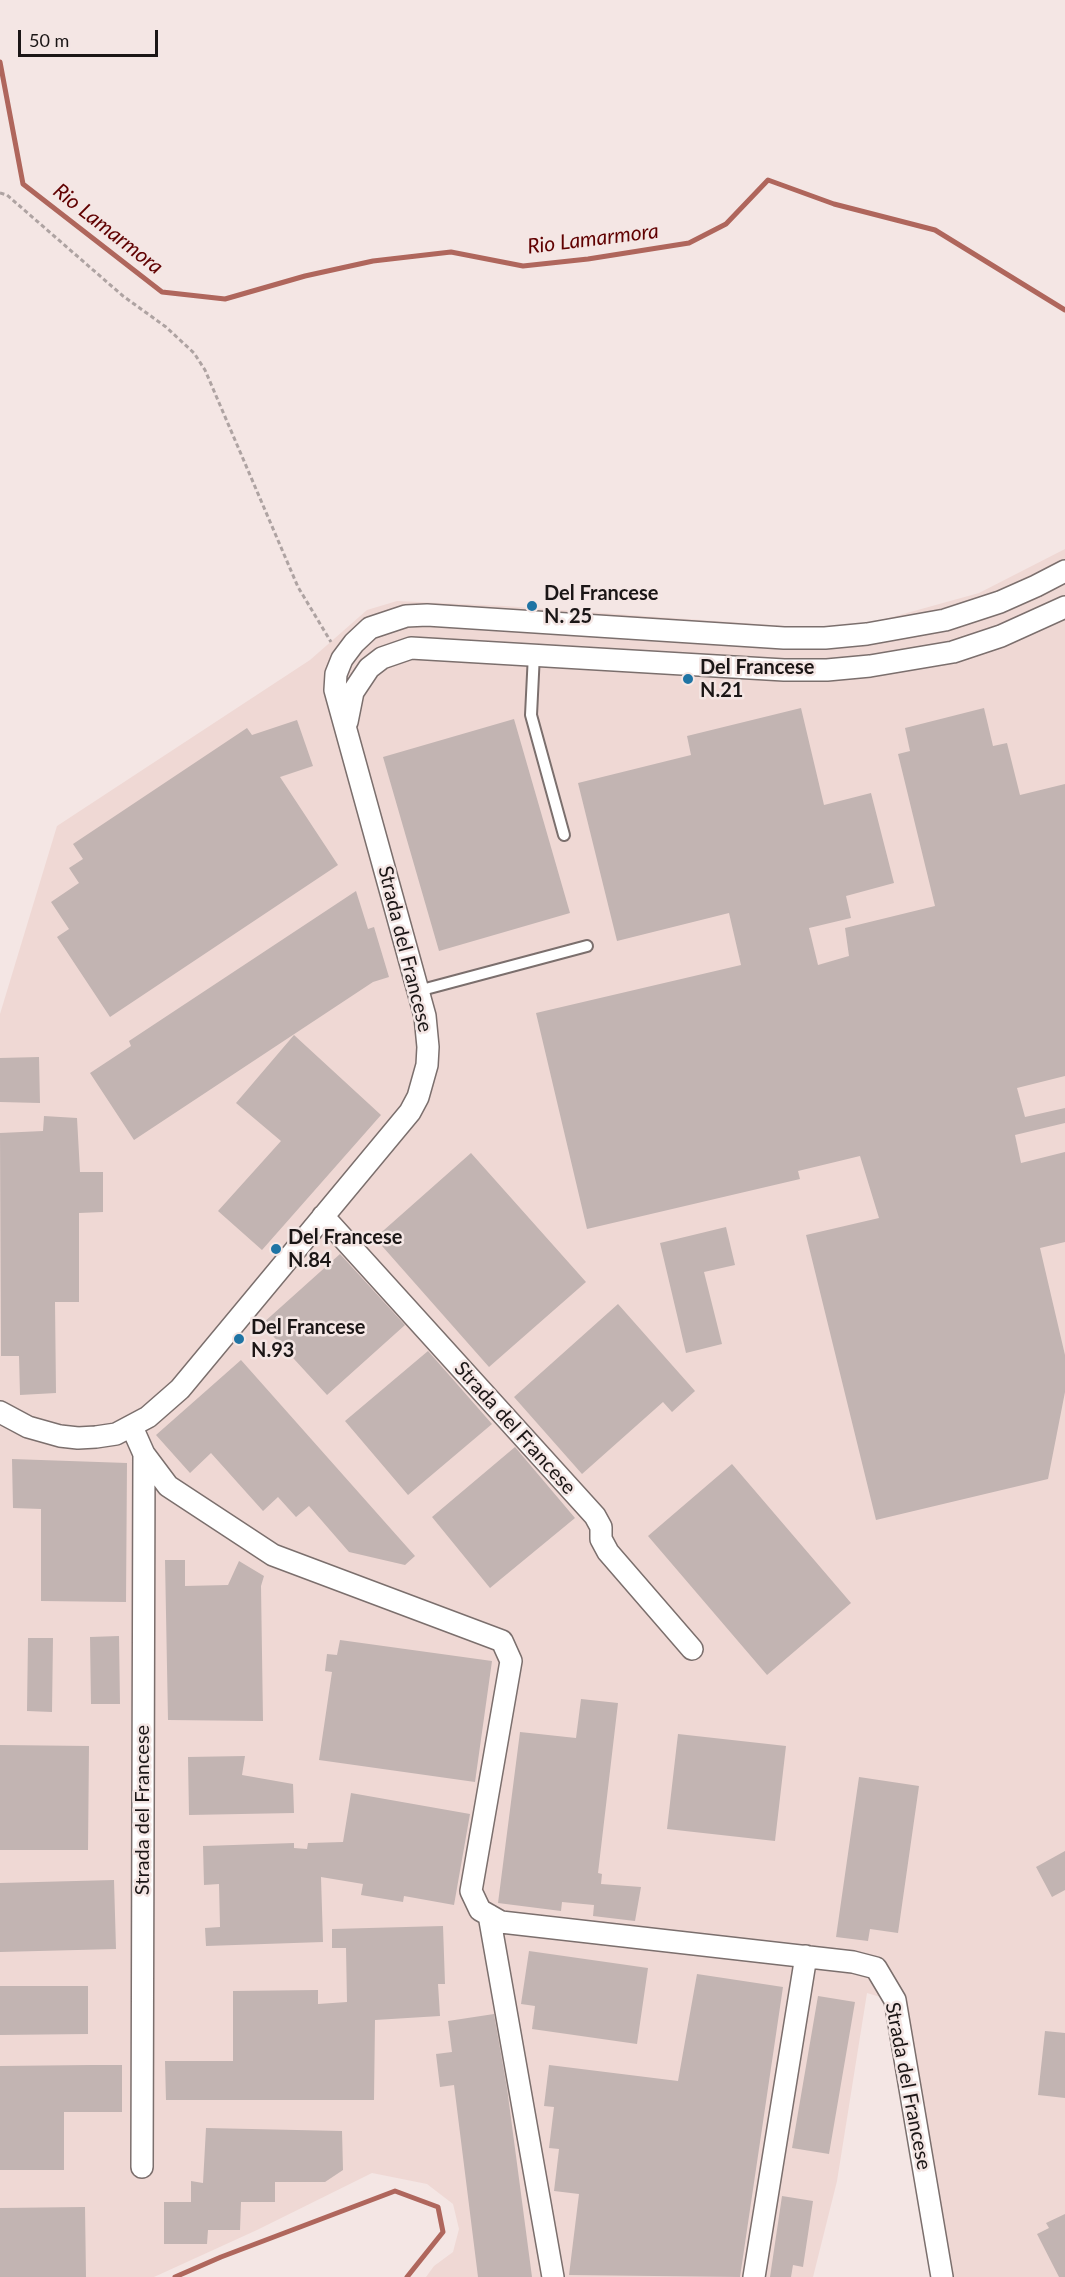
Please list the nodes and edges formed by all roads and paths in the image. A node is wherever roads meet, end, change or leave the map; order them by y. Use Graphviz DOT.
graph roads {
  1 [pos="0,193"];
  2 [pos="1065,571"];
  3 [pos="1000,602"];
  4 [pos="1065,607"];
  5 [pos="549,623"];
  6 [pos="1012,631"];
  7 [pos="843,636"];
  8 [pos="541,654"];
  9 [pos="342,659"];
  10 [pos="846,668"];
  11 [pos="346,725"];
  12 [pos="564,835"];
  13 [pos="586,945"];
  14 [pos="418,991"];
  15 [pos="323,1216"];
  16 [pos="0,1412"];
  17 [pos="132,1427"];
  18 [pos="144,1454"];
  19 [pos="692,1649"];
  20 [pos="489,1915"];
  21 [pos="806,1956"];
  22 [pos="141,2167"];
  23 [pos="554,2277"];
  24 [pos="754,2277"];
  25 [pos="942,2277"];
  1 -- 9 [label="path"];
  2 -- 3 [label="street, Strada del Francese"];
  3 -- 6 [label="street"];
  3 -- 7 [label="street, Strada del Francese"];
  4 -- 6 [label="street, Strada del Francese"];
  5 -- 7 [label="street, Strada del Francese"];
  5 -- 8 [label="street"];
  5 -- 9 [label="street, Strada del Francese"];
  6 -- 10 [label="street, Strada del Francese"];
  7 -- 10 [label="street"];
  8 -- 10 [label="street, Strada del Francese"];
  8 -- 11 [label="street, Strada del Francese"];
  8 -- 12 [label="lane"];
  9 -- 11 [label="street, Strada del Francese"];
  11 -- 14 [label="street, Strada del Francese"];
  13 -- 14 [label="lane"];
  14 -- 15 [label="street, Strada del Francese"];
  15 -- 17 [label="street, Strada del Francese"];
  15 -- 19 [label="street, Strada del Francese"];
  16 -- 17 [label="street, Strada del Francese"];
  17 -- 18 [label="street, Strada del Francese"];
  18 -- 20 [label="street, Strada del Francese"];
  18 -- 22 [label="street, Strada del Francese"];
  20 -- 21 [label="street, Strada del Francese"];
  20 -- 23 [label="street, Strada del Francese"];
  21 -- 24 [label="street"];
  21 -- 25 [label="street, Strada del Francese"];
}
